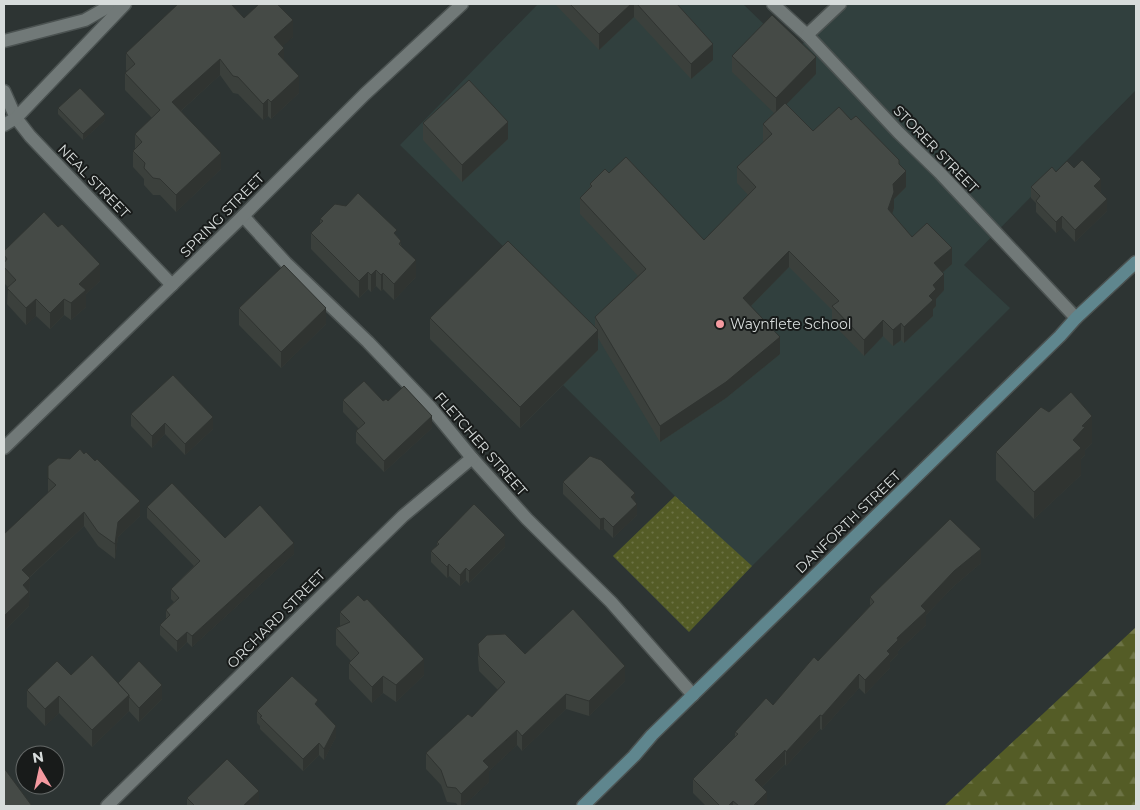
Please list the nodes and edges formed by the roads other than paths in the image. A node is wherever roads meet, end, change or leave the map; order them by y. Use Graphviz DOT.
graph roads {
  1 [pos="113,4"];
  2 [pos="124,4"];
  3 [pos="462,4"];
  4 [pos="773,4"];
  5 [pos="840,4"];
  6 [pos="807,35"];
  7 [pos="4,41"];
  8 [pos="4,91"];
  9 [pos="16,118"];
  10 [pos="4,125"];
  11 [pos="243,216"];
  12 [pos="1136,262"];
  13 [pos="172,285"];
  14 [pos="1076,318"];
  15 [pos="4,448"];
  16 [pos="472,458"];
  17 [pos="693,695"];
  18 [pos="107,806"];
  19 [pos="583,806"];
  1 -- 7 [label="street"];
  2 -- 9 [label="street"];
  3 -- 11 [label="street, SPRING STREET"];
  4 -- 6 [label="street, STORER STREET"];
  5 -- 6 [label="street"];
  6 -- 14 [label="street, STORER STREET"];
  8 -- 9 [label="street, NEAL STREET"];
  9 -- 10 [label="street"];
  9 -- 13 [label="street, NEAL STREET"];
  11 -- 13 [label="street, SPRING STREET"];
  11 -- 16 [label="street, FLETCHER STREET"];
  12 -- 14 [label="street, DANFORTH STREET"];
  13 -- 15 [label="street, SPRING STREET"];
  14 -- 17 [label="street, DANFORTH STREET"];
  16 -- 17 [label="street, FLETCHER STREET"];
  16 -- 18 [label="street, ORCHARD STREET"];
  17 -- 19 [label="street, DANFORTH STREET"];
}
